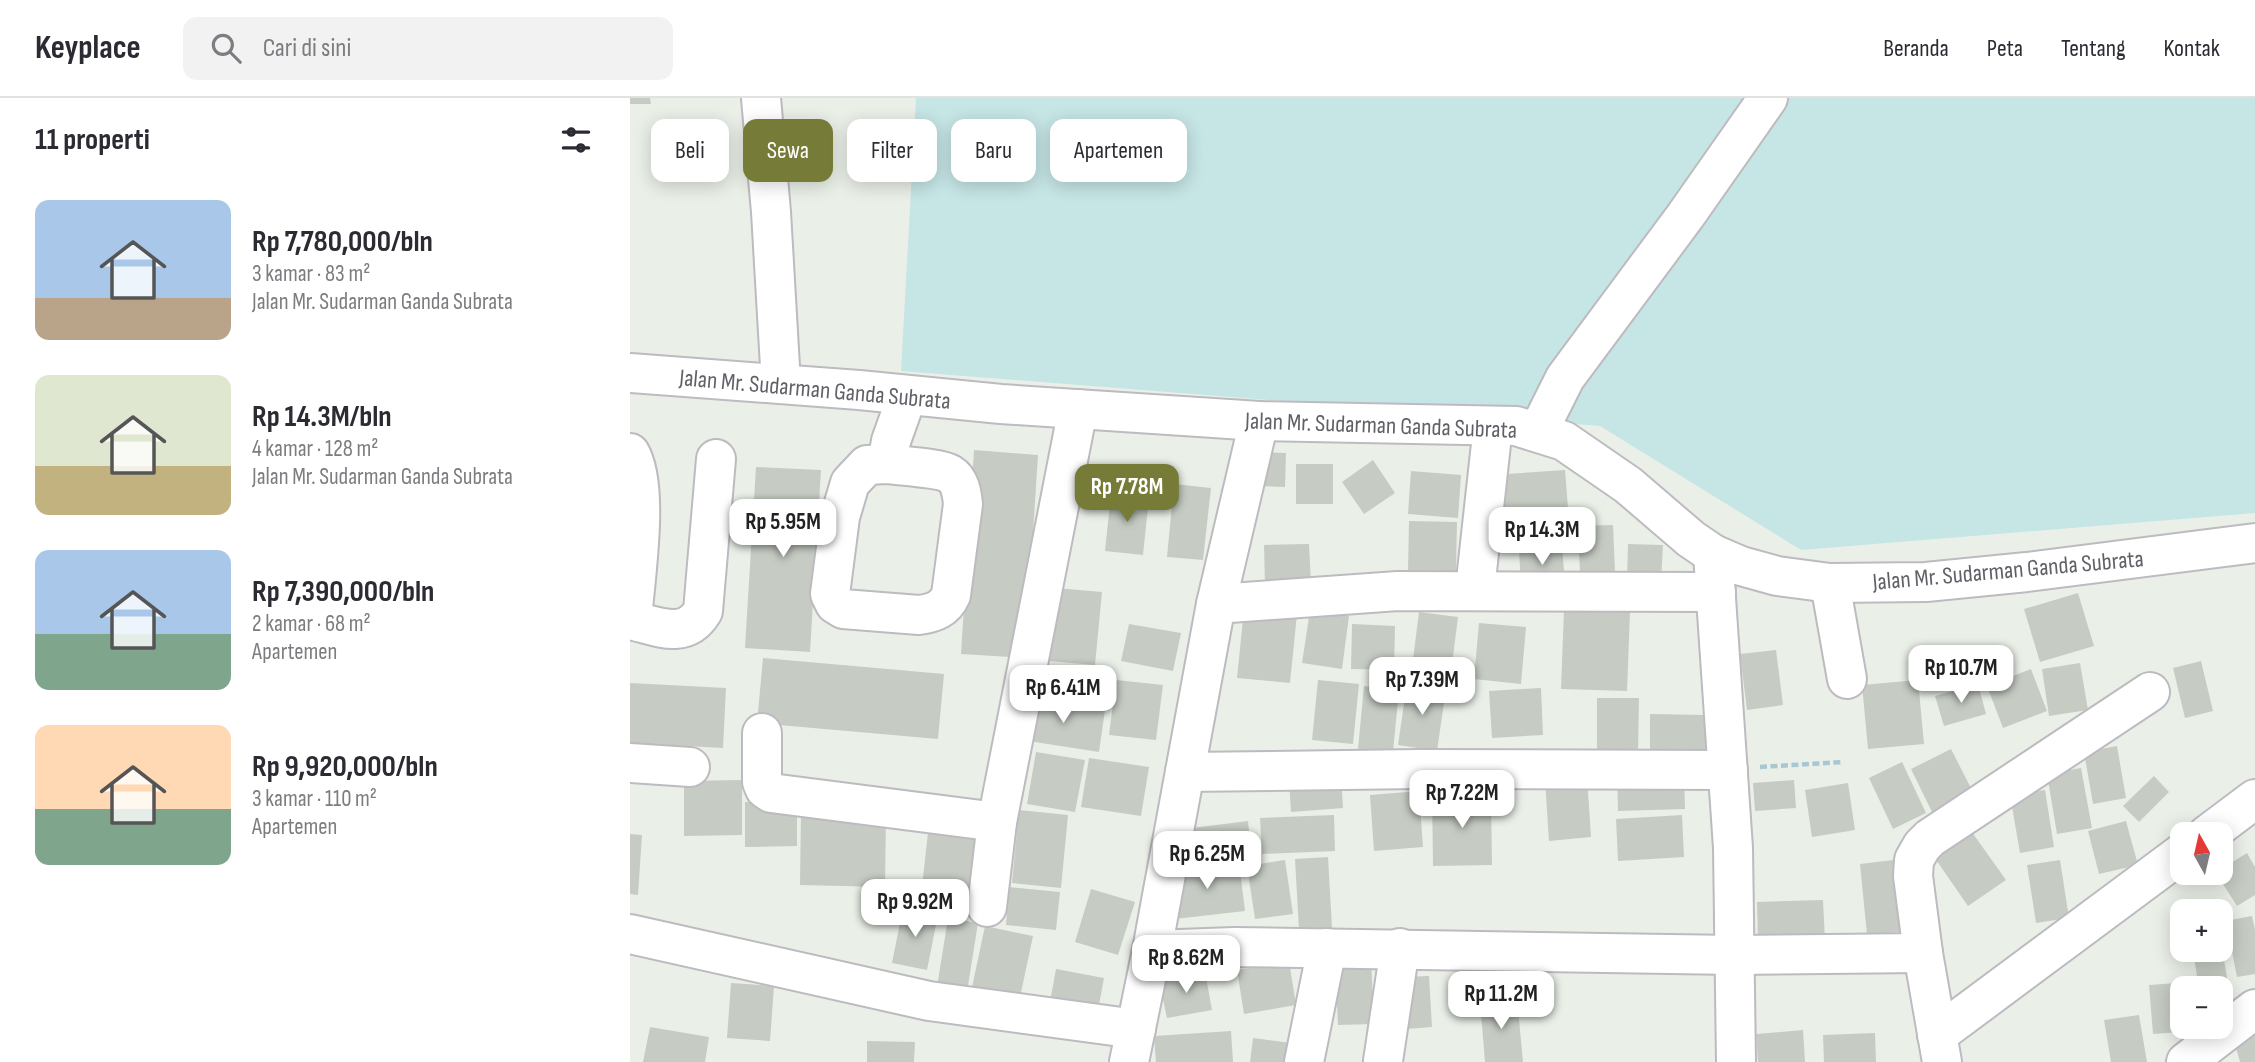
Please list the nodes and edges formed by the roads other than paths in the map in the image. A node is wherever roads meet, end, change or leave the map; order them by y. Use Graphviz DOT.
graph roads {
  1 [pos="761,98"];
  2 [pos="1768,98"];
  3 [pos="630,373"];
  4 [pos="781,384"];
  5 [pos="907,396"];
  6 [pos="1078,409"];
  7 [pos="1259,421"];
  8 [pos="1493,426"];
  9 [pos="1538,432"];
  10 [pos="630,453"];
  11 [pos="716,459"];
  12 [pos="887,464"];
  13 [pos="2255,542"];
  14 [pos="1713,554"];
  15 [pos="1477,571"];
  16 [pos="1830,583"];
  17 [pos="1716,592"];
  18 [pos="1216,604"];
  19 [pos="631,620"];
  20 [pos="1847,679"];
  21 [pos="2150,692"];
  22 [pos="762,733"];
  23 [pos="630,763"];
  24 [pos="690,766"];
  25 [pos="1728,770"];
  26 [pos="1185,772"];
  27 [pos="2255,799"];
  28 [pos="997,822"];
  29 [pos="2224,822"];
  30 [pos="2170,863"];
  31 [pos="987,907"];
  32 [pos="630,934"];
  33 [pos="1327,948"];
  34 [pos="1400,948"];
  35 [pos="1152,950"];
  36 [pos="1923,953"];
  37 [pos="1734,955"];
  38 [pos="2255,1009"];
  39 [pos="1133,1046"];
  40 [pos="1939,1048"];
  41 [pos="1383,1061"];
  42 [pos="1304,1062"];
  43 [pos="1736,1062"];
  44 [pos="2186,1062"];
  1 -- 4 [label="street"];
  2 -- 9 [label="street"];
  3 -- 4 [label="street, Jalan Mr. Sudarman Ganda Subrata"];
  4 -- 5 [label="street, Jalan Mr. Sudarman Ganda Subrata"];
  5 -- 6 [label="street, Jalan Mr. Sudarman Ganda Subrata"];
  5 -- 12 [label="street"];
  6 -- 7 [label="street, Jalan Mr. Sudarman Ganda Subrata"];
  6 -- 28 [label="street"];
  7 -- 8 [label="street, Jalan Mr. Sudarman Ganda Subrata"];
  7 -- 18 [label="street"];
  8 -- 9 [label="street, Jalan Mr. Sudarman Ganda Subrata"];
  8 -- 15 [label="street"];
  9 -- 14 [label="street, Jalan Mr. Sudarman Ganda Subrata"];
  10 -- 19 [label="street"];
  11 -- 19 [label="street"];
  12 -- 12 [label="street"];
  13 -- 16 [label="street, Jalan Mr. Sudarman Ganda Subrata"];
  14 -- 16 [label="street, Jalan Mr. Sudarman Ganda Subrata"];
  14 -- 17 [label="street"];
  16 -- 20 [label="street"];
  17 -- 18 [label="street"];
  17 -- 25 [label="street"];
  18 -- 26 [label="street"];
  21 -- 36 [label="street"];
  22 -- 28 [label="street"];
  23 -- 24 [label="street"];
  25 -- 26 [label="street"];
  25 -- 37 [label="street"];
  26 -- 35 [label="street"];
  27 -- 29 [label="street"];
  28 -- 31 [label="street"];
  30 -- 40 [label="street"];
  32 -- 39 [label="street"];
  33 -- 34 [label="street"];
  33 -- 35 [label="street"];
  33 -- 42 [label="street"];
  34 -- 37 [label="street"];
  34 -- 41 [label="street"];
  35 -- 39 [label="street"];
  36 -- 37 [label="street"];
  36 -- 40 [label="street"];
  37 -- 43 [label="street"];
  38 -- 44 [label="street"];
}
